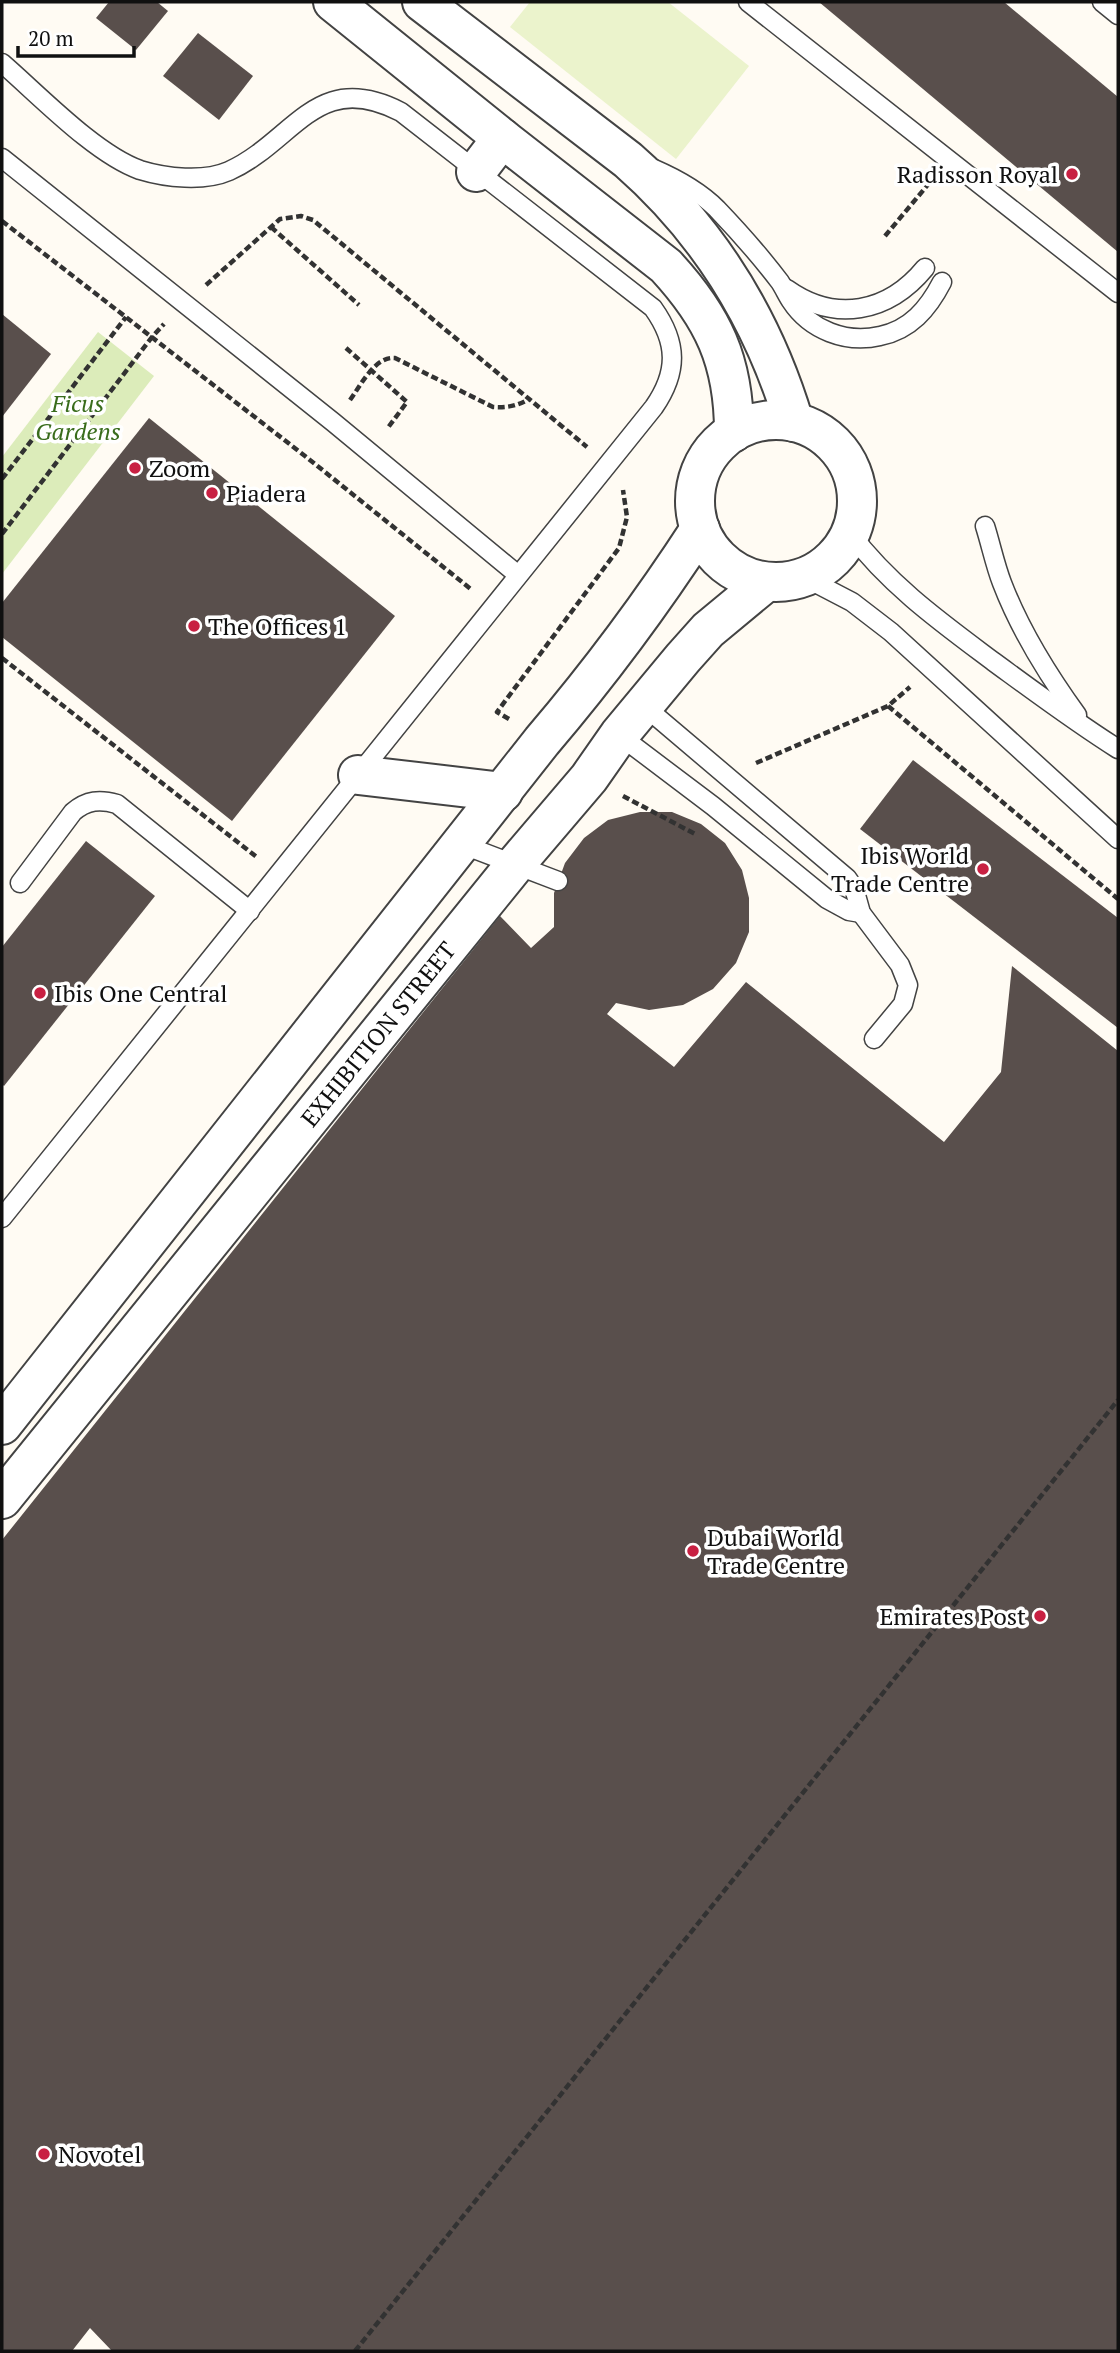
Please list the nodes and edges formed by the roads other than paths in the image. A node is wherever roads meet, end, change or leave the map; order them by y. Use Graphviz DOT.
graph roads {
  1 [pos="333,2"];
  2 [pos="422,2"];
  3 [pos="748,2"];
  4 [pos="1101,2"];
  5 [pos="1118,15"];
  6 [pos="2,62"];
  7 [pos="502,138"];
  8 [pos="2,158"];
  9 [pos="628,160"];
  10 [pos="475,172"];
  11 [pos="925,268"];
  12 [pos="942,282"];
  13 [pos="782,285"];
  14 [pos="1118,293"];
  15 [pos="794,422"];
  16 [pos="734,432"];
  17 [pos="985,526"];
  18 [pos="700,529"];
  19 [pos="850,533"];
  20 [pos="518,575"];
  21 [pos="804,577"];
  22 [pos="766,582"];
  23 [pos="644,706"];
  24 [pos="1087,730"];
  25 [pos="620,736"];
  26 [pos="1118,748"];
  27 [pos="358,775"];
  28 [pos="503,792"];
  29 [pos="1118,839"];
  30 [pos="461,844"];
  31 [pos="514,866"];
  32 [pos="558,881"];
  33 [pos="20,883"];
  34 [pos="250,911"];
  35 [pos="861,913"];
  36 [pos="874,1039"];
  37 [pos="2,1218"];
  38 [pos="2,1425"];
  39 [pos="2,1499"];
  1 -- 7 [label="street"];
  2 -- 9 [label="street"];
  3 -- 14 [label="lane"];
  4 -- 5 [label="lane"];
  6 -- 10 [label="lane"];
  7 -- 10 [label="street"];
  7 -- 16 [label="street"];
  8 -- 20 [label="lane"];
  9 -- 13 [label="lane"];
  9 -- 15 [label="street"];
  10 -- 20 [label="lane"];
  11 -- 13 [label="lane"];
  12 -- 13 [label="lane"];
  15 -- 16 [label="street"];
  15 -- 19 [label="street"];
  16 -- 18 [label="street"];
  17 -- 24 [label="lane"];
  18 -- 22 [label="street"];
  18 -- 28 [label="street"];
  19 -- 21 [label="street"];
  19 -- 24 [label="lane"];
  20 -- 27 [label="lane"];
  21 -- 22 [label="street"];
  21 -- 29 [label="lane"];
  22 -- 23 [label="street, EXHIBITION STREET"];
  23 -- 25 [label="street, EXHIBITION STREET"];
  23 -- 35 [label="lane"];
  24 -- 26 [label="lane"];
  25 -- 31 [label="street, EXHIBITION STREET"];
  25 -- 35 [label="lane"];
  27 -- 28 [label="street"];
  27 -- 34 [label="lane"];
  28 -- 30 [label="street"];
  30 -- 31 [label="lane"];
  30 -- 38 [label="street"];
  31 -- 32 [label="lane"];
  31 -- 39 [label="street, EXHIBITION STREET"];
  33 -- 34 [label="lane"];
  34 -- 37 [label="lane"];
  35 -- 36 [label="lane"];
}
